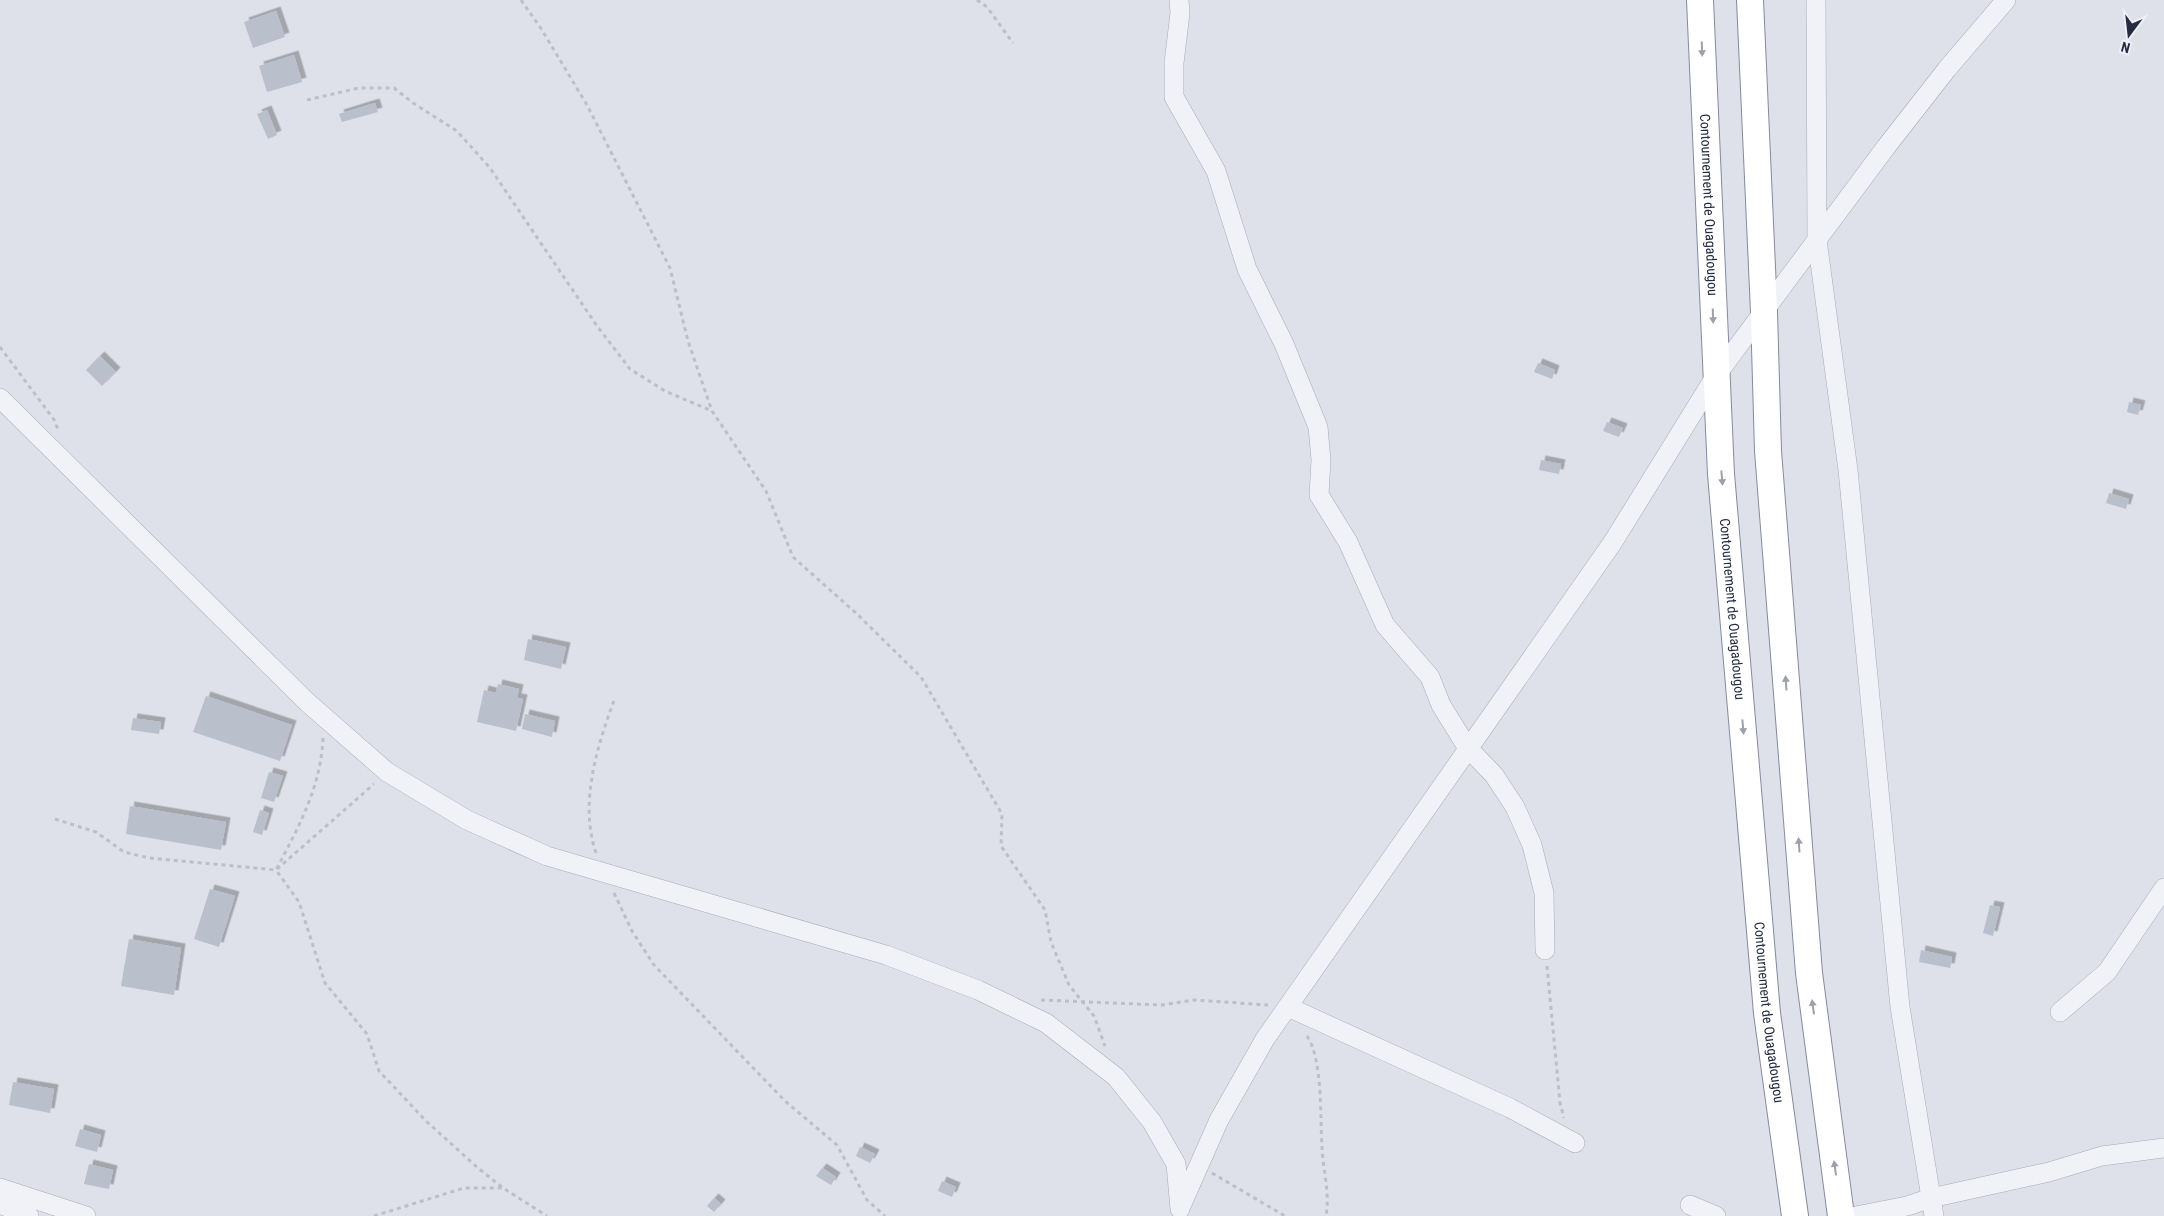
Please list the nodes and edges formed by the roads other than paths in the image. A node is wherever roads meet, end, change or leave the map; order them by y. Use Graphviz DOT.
graph roads {
  1 [pos="1179,0"];
  2 [pos="1700,0"];
  3 [pos="1750,0"];
  4 [pos="1816,0"];
  5 [pos="2006,0"];
  6 [pos="1817,240"];
  7 [pos="1764,312"];
  8 [pos="1715,377"];
  9 [pos="0,398"];
  10 [pos="1467,747"];
  11 [pos="2164,888"];
  12 [pos="1545,950"];
  13 [pos="1288,1007"];
  14 [pos="2060,1012"];
  15 [pos="1575,1143"];
  16 [pos="2164,1148"];
  17 [pos="0,1188"];
  18 [pos="0,1204"];
  19 [pos="1690,1205"];
  20 [pos="1932,1207"];
  21 [pos="1178,1212"];
  22 [pos="29,1216"];
  23 [pos="86,1216"];
  24 [pos="1716,1216"];
  25 [pos="1795,1216"];
  26 [pos="1841,1216"];
  27 [pos="1856,1216"];
  1 -- 10 [label="street"];
  2 -- 8 [label="highway, Contournement de Ouagadougou, one-way"];
  3 -- 7 [label="highway"];
  4 -- 6 [label="street"];
  5 -- 6 [label="street"];
  6 -- 7 [label="street"];
  6 -- 20 [label="street"];
  7 -- 8 [label="street"];
  26 -- 7 [label="highway, one-way"];
  8 -- 10 [label="street"];
  8 -- 25 [label="highway, Contournement de Ouagadougou, one-way"];
  9 -- 21 [label="street"];
  10 -- 12 [label="street"];
  10 -- 13 [label="street"];
  11 -- 14 [label="street"];
  13 -- 15 [label="street"];
  13 -- 21 [label="street"];
  16 -- 20 [label="street"];
  17 -- 23 [label="street"];
  18 -- 22 [label="street"];
  19 -- 24 [label="street"];
  20 -- 27 [label="street"];
}
